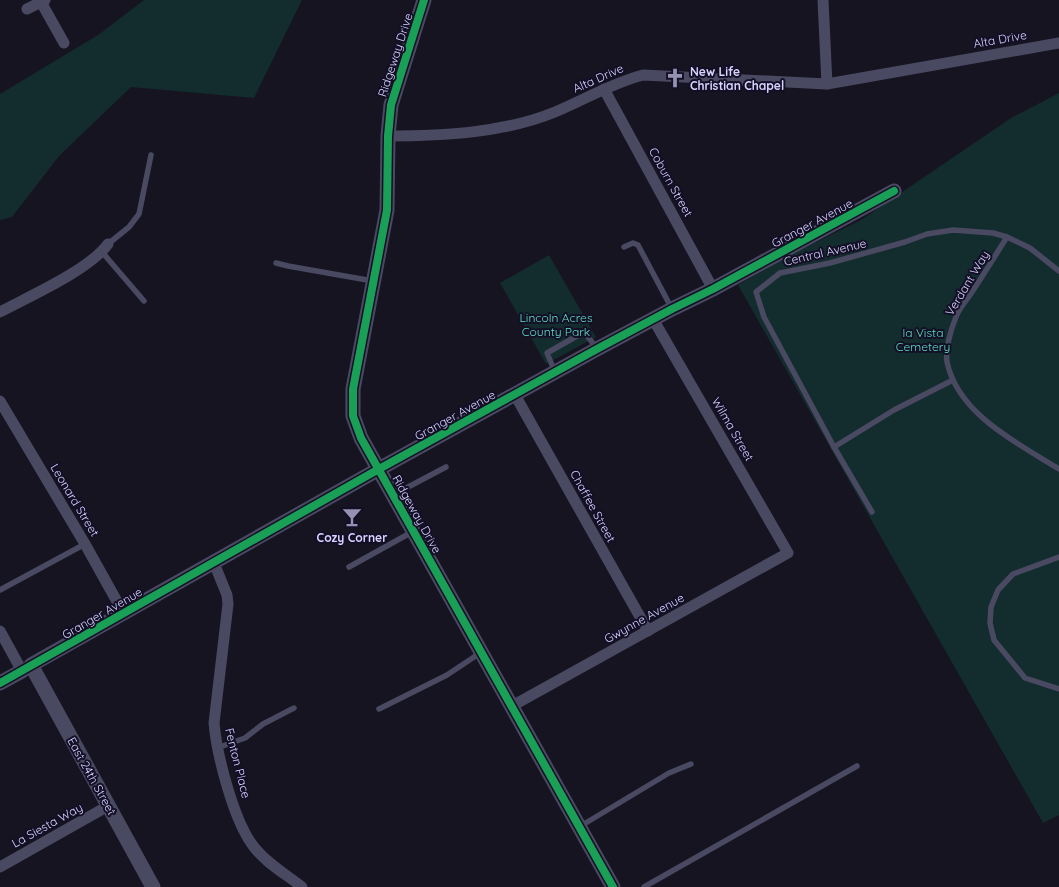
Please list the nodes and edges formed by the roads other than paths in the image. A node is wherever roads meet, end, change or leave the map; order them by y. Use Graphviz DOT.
graph roads {
  1 [pos="424,0"];
  2 [pos="823,0"];
  3 [pos="43,1"];
  4 [pos="27,9"];
  5 [pos="1059,42"];
  6 [pos="64,43"];
  7 [pos="827,84"];
  8 [pos="604,89"];
  9 [pos="388,136"];
  10 [pos="151,156"];
  11 [pos="894,191"];
  12 [pos="1007,238"];
  13 [pos="624,247"];
  14 [pos="105,248"];
  15 [pos="276,263"];
  16 [pos="1059,271"];
  17 [pos="373,281"];
  18 [pos="713,289"];
  19 [pos="144,301"];
  20 [pos="672,308"];
  21 [pos="0,312"];
  22 [pos="653,319"];
  23 [pos="597,349"];
  24 [pos="555,372"];
  25 [pos="953,380"];
  26 [pos="515,395"];
  27 [pos="0,402"];
  28 [pos="834,447"];
  29 [pos="446,467"];
  30 [pos="1059,469"];
  31 [pos="378,470"];
  32 [pos="393,495"];
  33 [pos="872,512"];
  34 [pos="414,532"];
  35 [pos="85,544"];
  36 [pos="788,553"];
  37 [pos="1059,557"];
  38 [pos="214,563"];
  39 [pos="348,567"];
  40 [pos="0,590"];
  41 [pos="124,614"];
  42 [pos="648,631"];
  43 [pos="0,632"];
  44 [pos="482,652"];
  45 [pos="27,668"];
  46 [pos="0,683"];
  47 [pos="1059,690"];
  48 [pos="512,706"];
  49 [pos="294,708"];
  50 [pos="380,709"];
  51 [pos="217,748"];
  52 [pos="691,764"];
  53 [pos="857,766"];
  54 [pos="108,806"];
  55 [pos="579,827"];
  56 [pos="0,867"];
  57 [pos="609,886"];
  58 [pos="153,887"];
  59 [pos="302,887"];
  60 [pos="644,887"];
  1 -- 9 [label="street, Ridgeway Drive"];
  2 -- 7 [label="street"];
  3 -- 4 [label="street"];
  3 -- 6 [label="street"];
  5 -- 7 [label="street, Alta Drive"];
  7 -- 8 [label="street, Alta Drive"];
  8 -- 9 [label="street, Alta Drive"];
  8 -- 18 [label="street, Coburn Street"];
  9 -- 17 [label="street, Ridgeway Drive"];
  10 -- 14 [label="lane"];
  11 -- 18 [label="street, Granger Avenue"];
  12 -- 16 [label="lane, Central Avenue"];
  12 -- 25 [label="lane, Verdant Way"];
  12 -- 28 [label="lane, Central Avenue"];
  13 -- 20 [label="lane"];
  14 -- 19 [label="lane"];
  14 -- 21 [label="street"];
  15 -- 17 [label="lane"];
  17 -- 31 [label="street, Ridgeway Drive"];
  18 -- 20 [label="street, Granger Avenue"];
  20 -- 22 [label="street, Granger Avenue"];
  22 -- 23 [label="street, Granger Avenue"];
  22 -- 36 [label="street, Wilma Street"];
  23 -- 24 [label="street, Granger Avenue"];
  23 -- 24 [label="lane"];
  24 -- 26 [label="street, Granger Avenue"];
  25 -- 28 [label="lane"];
  25 -- 30 [label="lane, Verdant Way"];
  26 -- 31 [label="street, Granger Avenue"];
  26 -- 42 [label="street, Chaffee Street"];
  27 -- 35 [label="street, Leonard Street"];
  28 -- 33 [label="lane"];
  29 -- 32 [label="lane"];
  31 -- 32 [label="street, Ridgeway Drive"];
  31 -- 38 [label="street, Granger Avenue"];
  32 -- 34 [label="street, Ridgeway Drive"];
  34 -- 39 [label="lane"];
  34 -- 44 [label="street, Ridgeway Drive"];
  35 -- 40 [label="lane"];
  35 -- 41 [label="street, Leonard Street"];
  36 -- 42 [label="street, Gwynne Avenue"];
  37 -- 47 [label="lane"];
  38 -- 41 [label="street, Granger Avenue"];
  38 -- 51 [label="street, Fenton Place"];
  41 -- 45 [label="street, Granger Avenue"];
  42 -- 48 [label="street, Gwynne Avenue"];
  43 -- 45 [label="street, East 24th Street"];
  44 -- 48 [label="street, Ridgeway Drive"];
  44 -- 50 [label="lane"];
  45 -- 46 [label="street, Granger Avenue"];
  45 -- 54 [label="street, East 24th Street"];
  48 -- 55 [label="street, Ridgeway Drive"];
  49 -- 51 [label="lane"];
  51 -- 59 [label="street, Fenton Place"];
  52 -- 55 [label="lane"];
  53 -- 60 [label="lane"];
  54 -- 56 [label="street, La Siesta Way"];
  54 -- 58 [label="street, East 24th Street"];
  55 -- 57 [label="street, Ridgeway Drive"];
}
